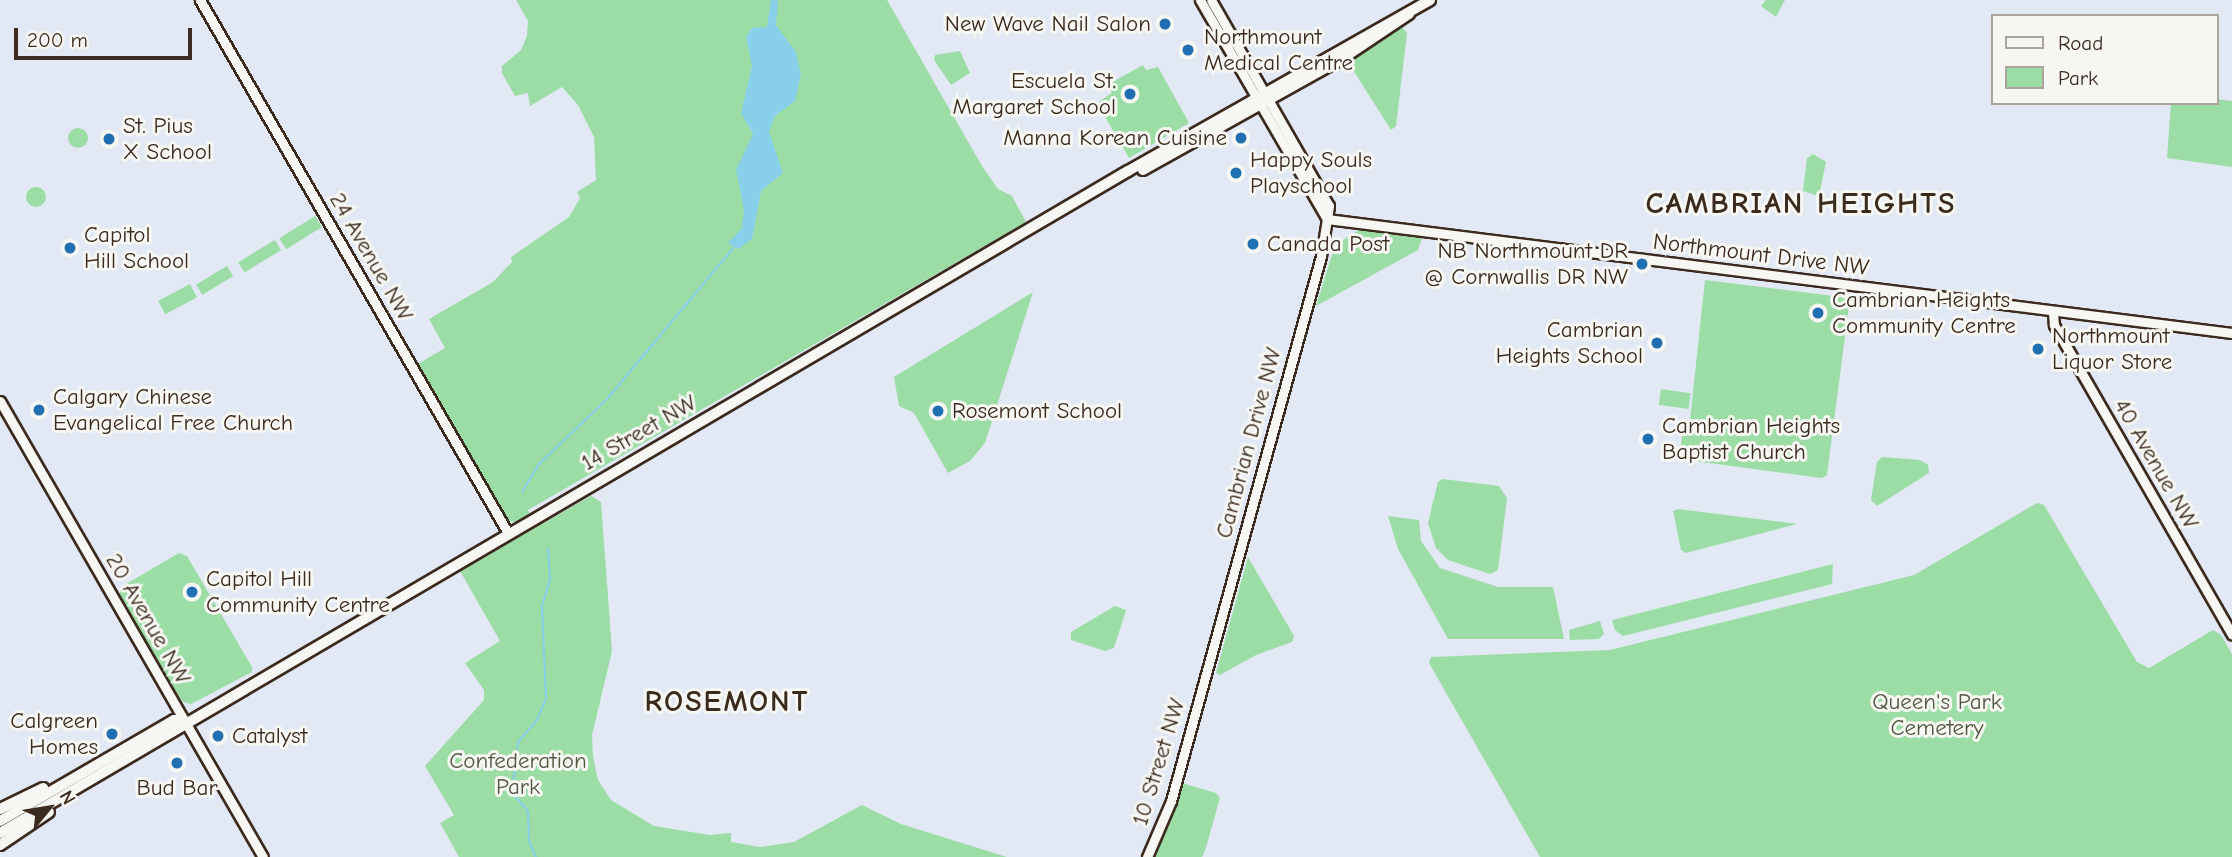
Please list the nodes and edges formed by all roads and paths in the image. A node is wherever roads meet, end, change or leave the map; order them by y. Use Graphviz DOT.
graph roads {
  1 [pos="200,0"];
  2 [pos="1200,0"];
  3 [pos="1211,0"];
  4 [pos="1430,0"];
  5 [pos="1268,96"];
  6 [pos="1257,102"];
  7 [pos="1327,219"];
  8 [pos="2053,312"];
  9 [pos="2232,333"];
  10 [pos="0,401"];
  11 [pos="508,533"];
  12 [pos="2232,635"];
  13 [pos="1205,676"];
  14 [pos="185,721"];
  15 [pos="94,773"];
  16 [pos="0,809"];
  17 [pos="0,821"];
  18 [pos="0,833"];
  19 [pos="0,845"];
  20 [pos="263,857"];
  21 [pos="1147,857"];
  1 -- 11 [label="street, 24 Avenue NW"];
  2 -- 6 [label="street"];
  3 -- 5 [label="street"];
  4 -- 5 [label="main road, 14 Street NW"];
  5 -- 6 [label="main road, 14 Street NW"];
  5 -- 7 [label="street"];
  6 -- 7 [label="street"];
  6 -- 11 [label="main road, 14 Street NW"];
  7 -- 8 [label="street, Northmount Drive NW"];
  7 -- 13 [label="street, Cambrian Drive NW"];
  8 -- 9 [label="street, Northmount Drive NW"];
  8 -- 12 [label="street, 40 Avenue NW"];
  10 -- 14 [label="street, 20 Avenue NW"];
  11 -- 14 [label="main road, 14 Street NW"];
  13 -- 21 [label="street, 10 Street NW"];
  14 -- 15 [label="main road, 14 Street NW"];
  14 -- 20 [label="street, 20 Avenue NW"];
  15 -- 16 [label="main road"];
  15 -- 17 [label="main road, 14 Street NW"];
  15 -- 18 [label="main road, 14 Street NW"];
  15 -- 19 [label="main road"];
}
